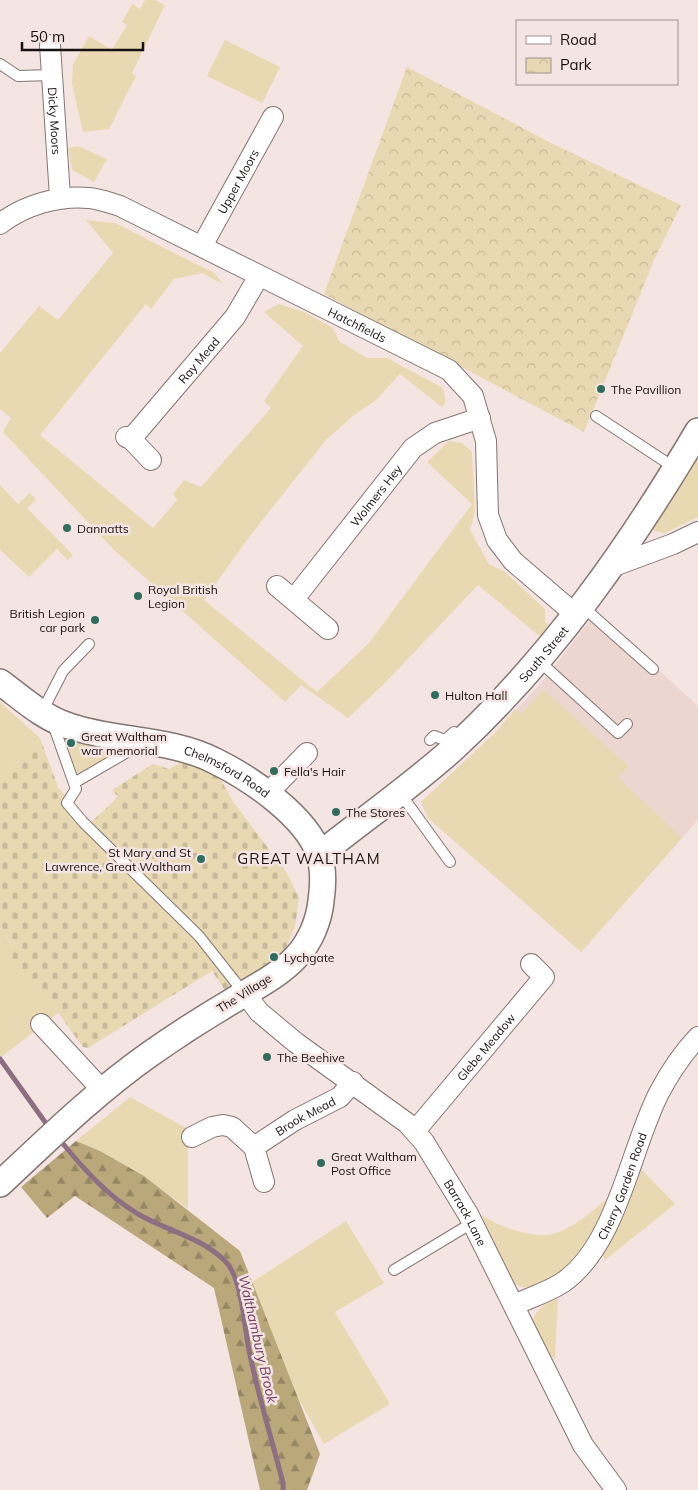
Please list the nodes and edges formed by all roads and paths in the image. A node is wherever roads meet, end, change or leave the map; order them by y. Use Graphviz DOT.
graph roads {
  1 [pos="50,45"];
  2 [pos="0,64"];
  3 [pos="52,75"];
  4 [pos="274,117"];
  5 [pos="60,197"];
  6 [pos="0,224"];
  7 [pos="202,246"];
  8 [pos="259,276"];
  9 [pos="596,416"];
  10 [pos="480,418"];
  11 [pos="698,431"];
  12 [pos="151,460"];
  13 [pos="676,469"];
  14 [pos="698,532"];
  15 [pos="611,567"];
  16 [pos="277,586"];
  17 [pos="294,600"];
  18 [pos="579,610"];
  19 [pos="328,629"];
  20 [pos="89,644"];
  21 [pos="539,661"];
  22 [pos="653,669"];
  23 [pos="0,682"];
  24 [pos="47,716"];
  25 [pos="627,724"];
  26 [pos="453,738"];
  27 [pos="430,740"];
  28 [pos="146,741"];
  29 [pos="306,753"];
  30 [pos="74,783"];
  31 [pos="400,793"];
  32 [pos="267,794"];
  33 [pos="319,855"];
  34 [pos="450,862"];
  35 [pos="531,964"];
  36 [pos="245,994"];
  37 [pos="41,1024"];
  38 [pos="698,1037"];
  39 [pos="353,1082"];
  40 [pos="102,1092"];
  41 [pos="415,1131"];
  42 [pos="192,1137"];
  43 [pos="254,1147"];
  44 [pos="264,1182"];
  45 [pos="0,1184"];
  46 [pos="472,1223"];
  47 [pos="394,1270"];
  48 [pos="514,1306"];
  49 [pos="616,1490"];
  1 -- 3 [label="street, Dicky Moors"];
  2 -- 3 [label="lane"];
  3 -- 5 [label="street, Dicky Moors"];
  4 -- 7 [label="street, Upper Moors"];
  5 -- 6 [label="street, Hatchfields"];
  5 -- 7 [label="street, Hatchfields"];
  7 -- 8 [label="street, Hatchfields"];
  8 -- 10 [label="street, Hatchfields"];
  8 -- 12 [label="street, Ray Mead"];
  9 -- 13 [label="lane"];
  10 -- 17 [label="street, Wolmers Hey"];
  10 -- 18 [label="street, Hatchfields"];
  11 -- 13 [label="street, South Street"];
  13 -- 15 [label="street, South Street"];
  14 -- 15 [label="street"];
  15 -- 18 [label="street, South Street"];
  16 -- 17 [label="street"];
  17 -- 19 [label="street"];
  18 -- 21 [label="street, South Street"];
  18 -- 22 [label="lane"];
  20 -- 24 [label="lane"];
  21 -- 25 [label="lane"];
  21 -- 26 [label="street, South Street"];
  23 -- 24 [label="street, Chelmsford Road"];
  24 -- 28 [label="street, Chelmsford Road"];
  24 -- 30 [label="lane"];
  26 -- 27 [label="lane"];
  26 -- 31 [label="street, South Street"];
  28 -- 30 [label="lane"];
  28 -- 32 [label="street, Chelmsford Road"];
  29 -- 32 [label="street"];
  30 -- 36 [label="lane"];
  31 -- 33 [label="street, South Street"];
  31 -- 34 [label="lane"];
  32 -- 33 [label="street, Chelmsford Road"];
  33 -- 36 [label="street, The Village"];
  35 -- 41 [label="street, Glebe Meadow"];
  36 -- 39 [label="street, Barrack Lane"];
  36 -- 40 [label="street, The Village"];
  37 -- 40 [label="street"];
  38 -- 48 [label="street, Cherry Garden Road"];
  39 -- 41 [label="street, Barrack Lane"];
  39 -- 43 [label="street, Brook Mead"];
  40 -- 45 [label="street, The Village"];
  41 -- 46 [label="street, Barrack Lane"];
  42 -- 43 [label="street"];
  43 -- 44 [label="street"];
  46 -- 47 [label="lane"];
  46 -- 48 [label="street, Barrack Lane"];
  48 -- 49 [label="street, Barrack Lane"];
}
